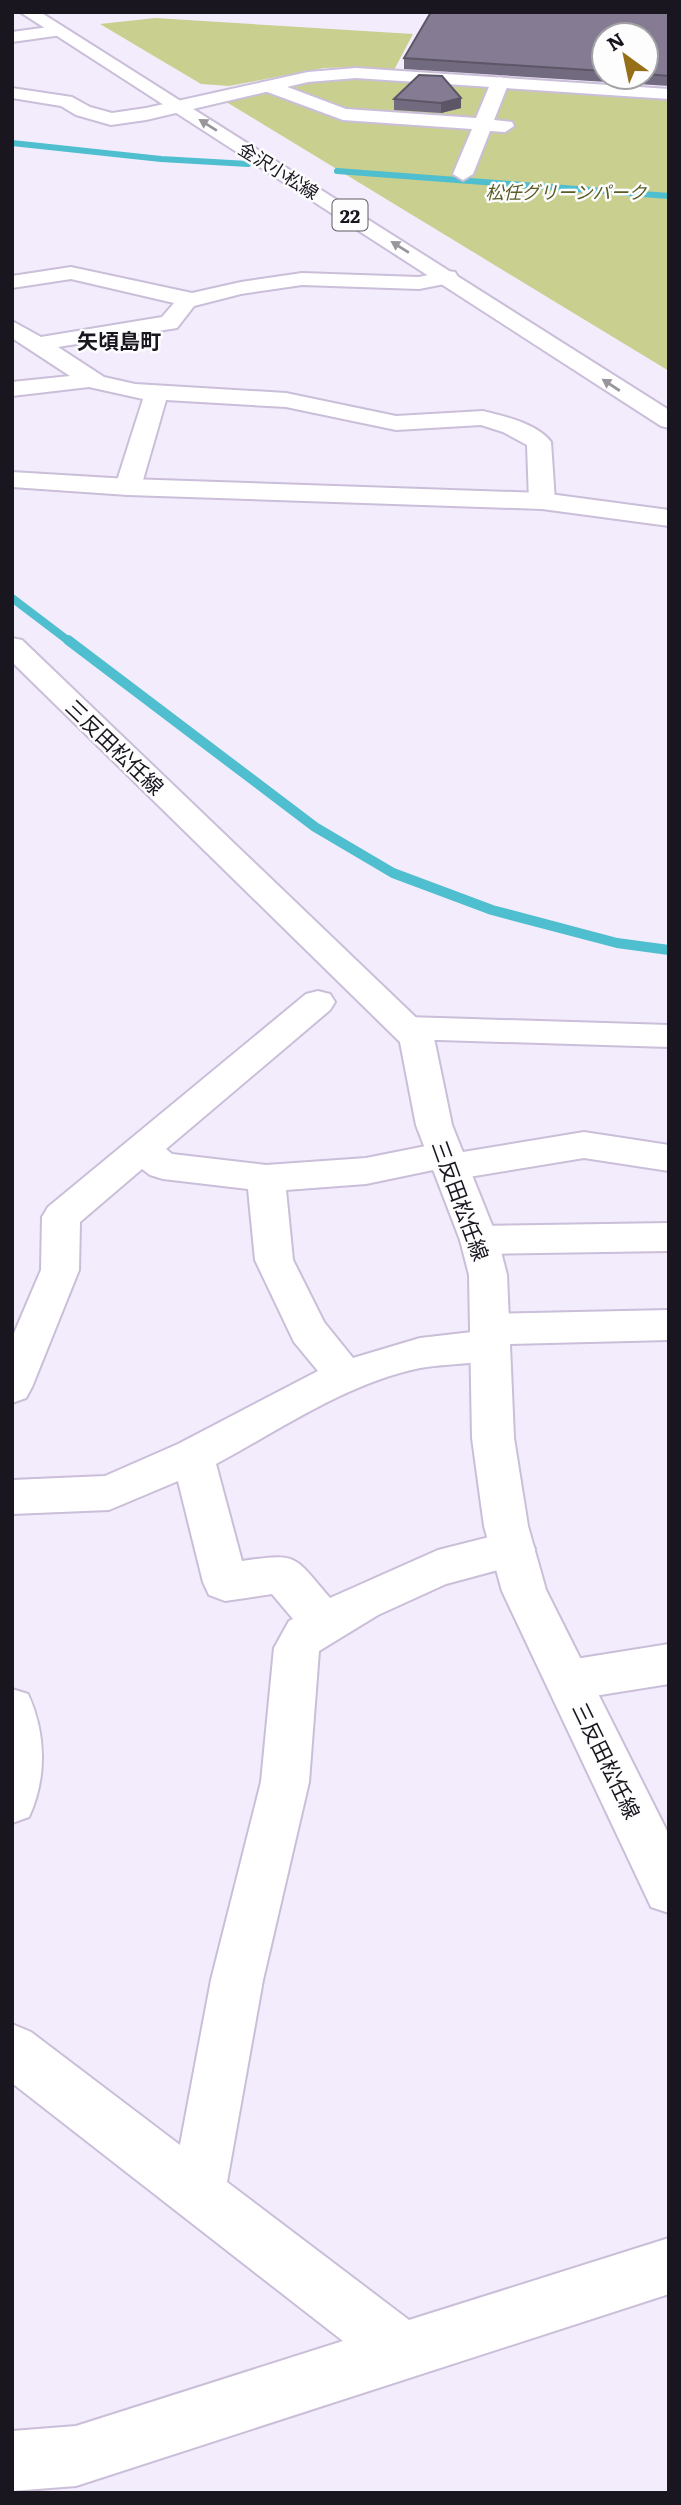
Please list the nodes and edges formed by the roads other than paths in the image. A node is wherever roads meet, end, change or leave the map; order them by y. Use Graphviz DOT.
graph roads {
  1 [pos="28,12"];
  2 [pos="59,22"];
  3 [pos="12,37"];
  4 [pos="500,82"];
  5 [pos="268,86"];
  6 [pos="12,93"];
  7 [pos="669,93"];
  8 [pos="203,100"];
  9 [pos="178,106"];
  10 [pos="483,125"];
  11 [pos="505,126"];
  12 [pos="463,174"];
  13 [pos="447,277"];
  14 [pos="12,282"];
  15 [pos="188,299"];
  16 [pos="560,326"];
  17 [pos="12,328"];
  18 [pos="37,344"];
  19 [pos="93,380"];
  20 [pos="12,389"];
  21 [pos="157,392"];
  22 [pos="669,421"];
  23 [pos="12,480"];
  24 [pos="128,487"];
  25 [pos="542,501"];
  26 [pos="669,518"];
  27 [pos="12,646"];
  28 [pos="318,1002"];
  29 [pos="407,1028"];
  30 [pos="669,1036"];
  31 [pos="142,1150"];
  32 [pos="669,1158"];
  33 [pos="448,1161"];
  34 [pos="266,1178"];
  35 [pos="669,1237"];
  36 [pos="479,1240"];
  37 [pos="669,1325"];
  38 [pos="490,1337"];
  39 [pos="345,1376"];
  40 [pos="12,1387"];
  41 [pos="193,1456"];
  42 [pos="12,1497"];
  43 [pos="513,1549"];
  44 [pos="325,1624"];
  45 [pos="669,1664"];
  46 [pos="569,1680"];
  47 [pos="12,1709"];
  48 [pos="12,1801"];
  49 [pos="669,1890"];
  50 [pos="12,2050"];
  51 [pos="198,2193"];
  52 [pos="669,2266"];
  53 [pos="402,2351"];
  54 [pos="12,2461"];
  1 -- 2 [label="street, 金沢小松線 / 22"];
  2 -- 3 [label="street"];
  2 -- 8 [label="street, 金沢小松線 / 22"];
  2 -- 9 [label="street, 金沢小松線 / 22"];
  4 -- 5 [label="street"];
  4 -- 7 [label="street"];
  4 -- 10 [label="street"];
  5 -- 8 [label="street"];
  5 -- 10 [label="street"];
  6 -- 9 [label="street"];
  8 -- 9 [label="street"];
  8 -- 16 [label="street, 金沢小松線 / 22"];
  13 -- 9 [label="street, 金沢小松線 / 22, one-way"];
  10 -- 11 [label="street"];
  10 -- 12 [label="street"];
  13 -- 15 [label="street"];
  22 -- 13 [label="street, 金沢小松線 / 22, one-way"];
  14 -- 15 [label="street"];
  15 -- 18 [label="street"];
  17 -- 18 [label="street"];
  18 -- 19 [label="street"];
  19 -- 20 [label="street"];
  19 -- 21 [label="street"];
  21 -- 24 [label="street"];
  21 -- 25 [label="street"];
  23 -- 24 [label="street"];
  24 -- 25 [label="street"];
  25 -- 26 [label="street"];
  27 -- 29 [label="street, 三反田松任線"];
  28 -- 31 [label="street"];
  29 -- 30 [label="street"];
  29 -- 33 [label="street, 三反田松任線"];
  31 -- 34 [label="street"];
  31 -- 40 [label="street"];
  32 -- 33 [label="street"];
  33 -- 34 [label="street"];
  33 -- 36 [label="street, 三反田松任線"];
  34 -- 39 [label="street"];
  35 -- 36 [label="street"];
  36 -- 38 [label="street, 三反田松任線"];
  37 -- 38 [label="street"];
  38 -- 39 [label="street"];
  38 -- 43 [label="street, 三反田松任線"];
  39 -- 41 [label="street"];
  41 -- 42 [label="street"];
  41 -- 44 [label="street"];
  43 -- 44 [label="street"];
  43 -- 46 [label="street, 三反田松任線"];
  44 -- 51 [label="street"];
  45 -- 46 [label="street"];
  46 -- 49 [label="street, 三反田松任線"];
  47 -- 48 [label="street"];
  50 -- 51 [label="street"];
  51 -- 53 [label="street"];
  52 -- 53 [label="street"];
  53 -- 54 [label="street"];
}
